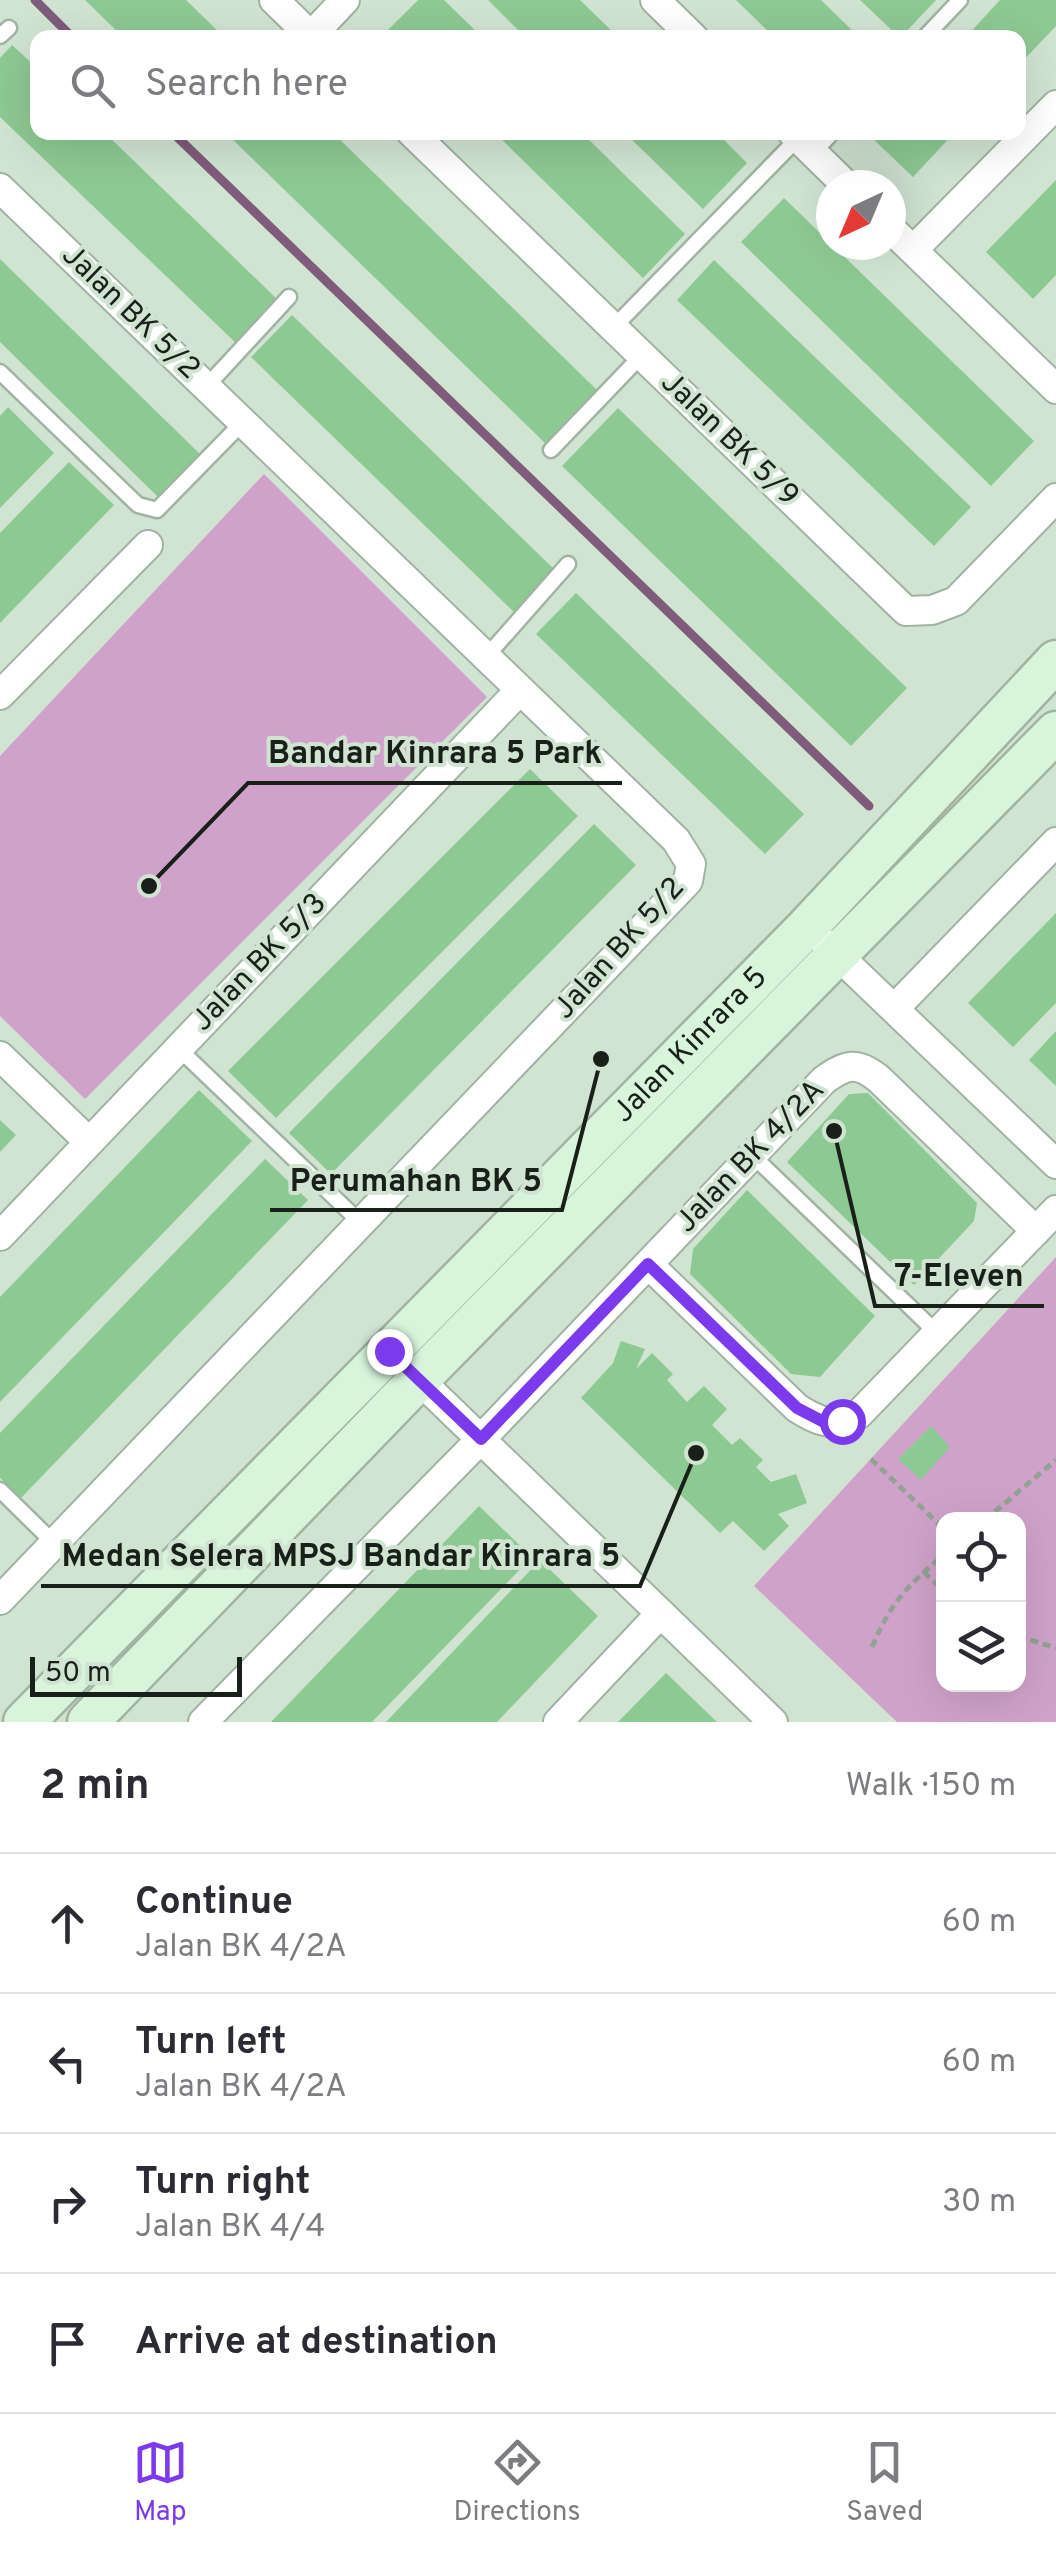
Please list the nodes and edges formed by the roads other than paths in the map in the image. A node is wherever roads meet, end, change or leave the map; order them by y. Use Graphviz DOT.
graph roads {
  1 [pos="274,0"];
  2 [pos="345,0"];
  3 [pos="656,0"];
  4 [pos="960,0"];
  5 [pos="305,30"];
  6 [pos="318,30"];
  7 [pos="686,30"];
  8 [pos="932,30"];
  9 [pos="1056,106"];
  10 [pos="1026,136"];
  11 [pos="419,140"];
  12 [pos="1022,140"];
  13 [pos="801,141"];
  14 [pos="831,170"];
  15 [pos="0,188"];
  16 [pos="906,243"];
  17 [pos="913,250"];
  18 [pos="289,296"];
  19 [pos="613,328"];
  20 [pos="641,356"];
  21 [pos="0,372"];
  22 [pos="206,387"];
  23 [pos="1056,389"];
  24 [pos="242,422"];
  25 [pos="552,450"];
  26 [pos="1056,498"];
  27 [pos="148,545"];
  28 [pos="568,564"];
  29 [pos="486,657"];
  30 [pos="1056,661"];
  31 [pos="520,690"];
  32 [pos="0,695"];
  33 [pos="1056,732"];
  34 [pos="1056,842"];
  35 [pos="808,927"];
  36 [pos="838,955"];
  37 [pos="894,1009"];
  38 [pos="178,1048"];
  39 [pos="0,1056"];
  40 [pos="89,1142"];
  41 [pos="752,1155"];
  42 [pos="1056,1164"];
  43 [pos="1046,1221"];
  44 [pos="361,1223"];
  45 [pos="0,1236"];
  46 [pos="648,1264"];
  47 [pos="937,1333"];
  48 [pos="389,1351"];
  49 [pos="419,1379"];
  50 [pos="481,1439"];
  51 [pos="0,1490"];
  52 [pos="54,1544"];
  53 [pos="0,1600"];
  54 [pos="660,1614"];
  55 [pos="24,1722"];
  56 [pos="88,1722"];
  57 [pos="202,1722"];
  58 [pos="558,1722"];
  59 [pos="772,1722"];
  1 -- 5 [label="street"];
  2 -- 6 [label="street"];
  3 -- 7 [label="street"];
  4 -- 8 [label="lane"];
  9 -- 10 [label="street"];
  11 -- 19 [label="street, Jalan BK 5/9"];
  12 -- 17 [label="street"];
  13 -- 14 [label="street"];
  13 -- 19 [label="lane"];
  15 -- 22 [label="street, Jalan BK 5/2"];
  16 -- 17 [label="street"];
  17 -- 23 [label="street"];
  18 -- 22 [label="lane"];
  19 -- 20 [label="street, Jalan BK 5/9"];
  20 -- 25 [label="lane"];
  20 -- 26 [label="street, Jalan BK 5/9"];
  21 -- 24 [label="lane"];
  22 -- 24 [label="street, Jalan BK 5/2"];
  24 -- 29 [label="street, Jalan BK 5/2"];
  27 -- 32 [label="street"];
  28 -- 29 [label="lane"];
  29 -- 31 [label="street, Jalan BK 5/2"];
  30 -- 35 [label="main road, Jalan Kinrara 5"];
  31 -- 38 [label="street, Jalan BK 5/3"];
  31 -- 44 [label="street, Jalan BK 5/2"];
  33 -- 36 [label="main road, Jalan Kinrara 5"];
  34 -- 37 [label="street"];
  35 -- 36 [label="street"];
  35 -- 48 [label="main road, Jalan Kinrara 5"];
  36 -- 37 [label="street"];
  36 -- 49 [label="main road, Jalan Kinrara 5"];
  37 -- 42 [label="street"];
  38 -- 40 [label="street, Jalan BK 5/3"];
  38 -- 44 [label="lane"];
  39 -- 40 [label="street"];
  40 -- 45 [label="street, Jalan BK 5/3"];
  41 -- 43 [label="street, Jalan BK 4/2A"];
  41 -- 46 [label="street, Jalan BK 4/2A"];
  41 -- 47 [label="lane"];
  43 -- 47 [label="street, Jalan BK 4/2A"];
  44 -- 52 [label="street, Jalan BK 5/2"];
  46 -- 47 [label="street, Jalan BK 4/2A"];
  46 -- 50 [label="street, Jalan BK 4/2A"];
  48 -- 49 [label="street"];
  48 -- 55 [label="main road, Jalan Kinrara 5"];
  49 -- 50 [label="street"];
  49 -- 56 [label="main road, Jalan Kinrara 5"];
  50 -- 54 [label="street"];
  50 -- 57 [label="street, Jalan BK 4/2A"];
  51 -- 52 [label="lane"];
  52 -- 53 [label="street, Jalan BK 5/2"];
  54 -- 58 [label="street"];
  54 -- 59 [label="street"];
}
